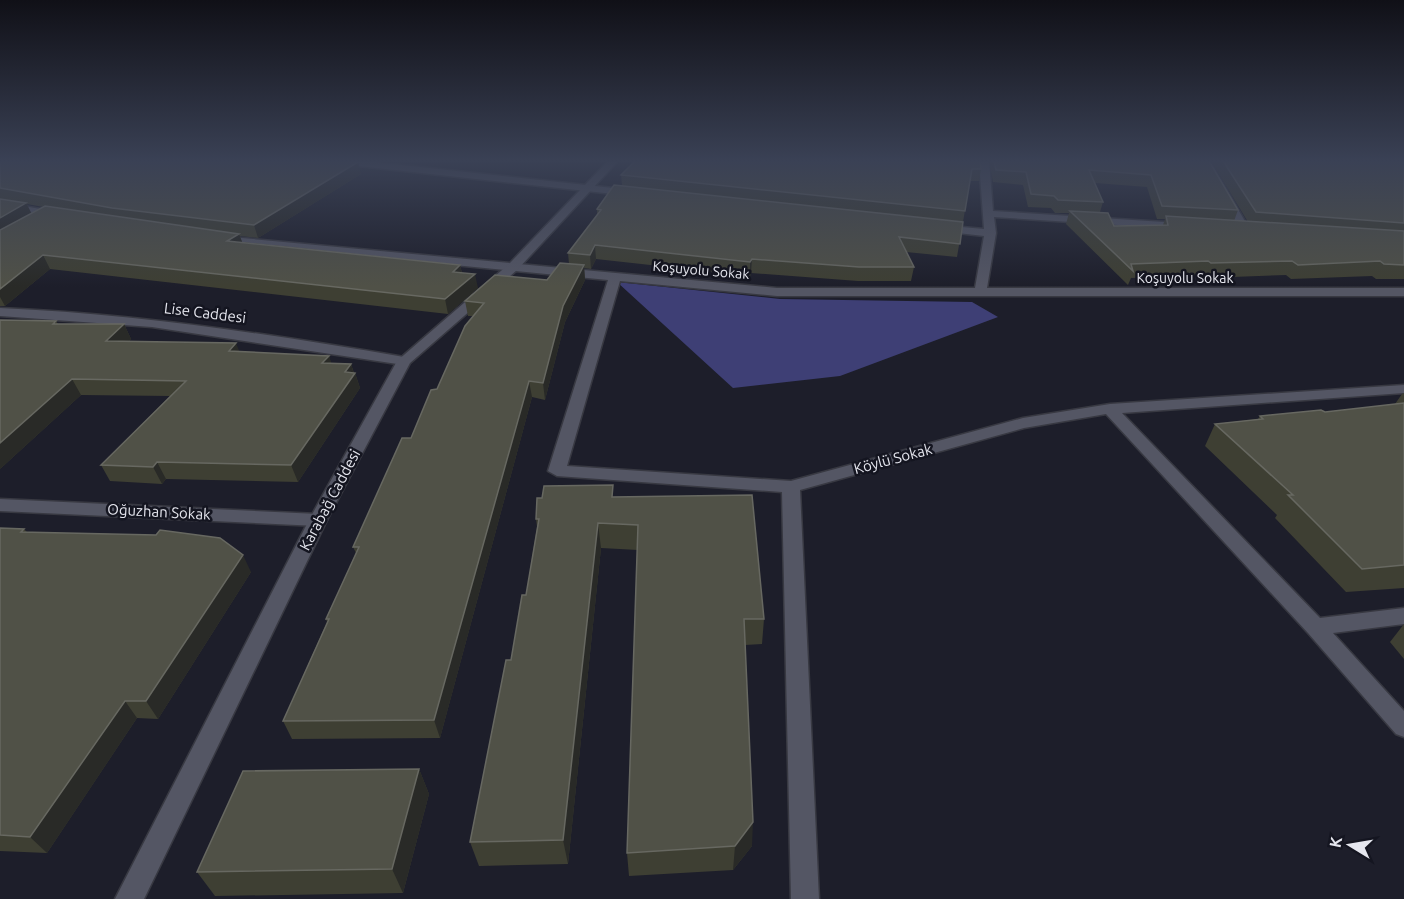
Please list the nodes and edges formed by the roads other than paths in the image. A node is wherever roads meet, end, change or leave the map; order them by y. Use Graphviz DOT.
graph roads {
  1 [pos="575,203"];
  2 [pos="987,203"];
  3 [pos="1229,203"];
  4 [pos="0,205"];
  5 [pos="50,213"];
  6 [pos="989,214"];
  7 [pos="72,217"];
  8 [pos="30,225"];
  9 [pos="931,227"];
  10 [pos="1198,227"];
  11 [pos="1244,230"];
  12 [pos="990,233"];
  13 [pos="211,238"];
  14 [pos="513,267"];
  15 [pos="615,277"];
  16 [pos="1404,292"];
  17 [pos="980,294"];
  18 [pos="0,312"];
  19 [pos="404,361"];
  20 [pos="1404,389"];
  21 [pos="1110,409"];
  22 [pos="791,487"];
  23 [pos="0,505"];
  24 [pos="318,520"];
  25 [pos="1404,616"];
  26 [pos="1315,627"];
  27 [pos="1404,727"];
  28 [pos="129,899"];
  29 [pos="806,899"];
  1 -- 14 [label="street, Karabağ Caddesi"];
  2 -- 6 [label="street"];
  3 -- 11 [label="street"];
  4 -- 5 [label="street"];
  5 -- 7 [label="street"];
  5 -- 8 [label="street"];
  6 -- 10 [label="street"];
  6 -- 12 [label="street"];
  9 -- 12 [label="street"];
  12 -- 17 [label="street"];
  13 -- 14 [label="street, Koşuyolu Sokak"];
  14 -- 15 [label="street, Koşuyolu Sokak"];
  14 -- 19 [label="street, Karabağ Caddesi"];
  15 -- 17 [label="street, Koşuyolu Sokak"];
  15 -- 22 [label="street, Köylü Sokak"];
  16 -- 17 [label="street, Koşuyolu Sokak"];
  18 -- 19 [label="street, Lise Caddesi"];
  19 -- 24 [label="street, Karabağ Caddesi"];
  20 -- 21 [label="street, Köylü Sokak"];
  21 -- 22 [label="street, Köylü Sokak"];
  21 -- 26 [label="street"];
  22 -- 29 [label="street"];
  23 -- 24 [label="street, Oğuzhan Sokak"];
  24 -- 28 [label="street, Karabağ Caddesi"];
  25 -- 26 [label="street"];
  26 -- 27 [label="street"];
}
